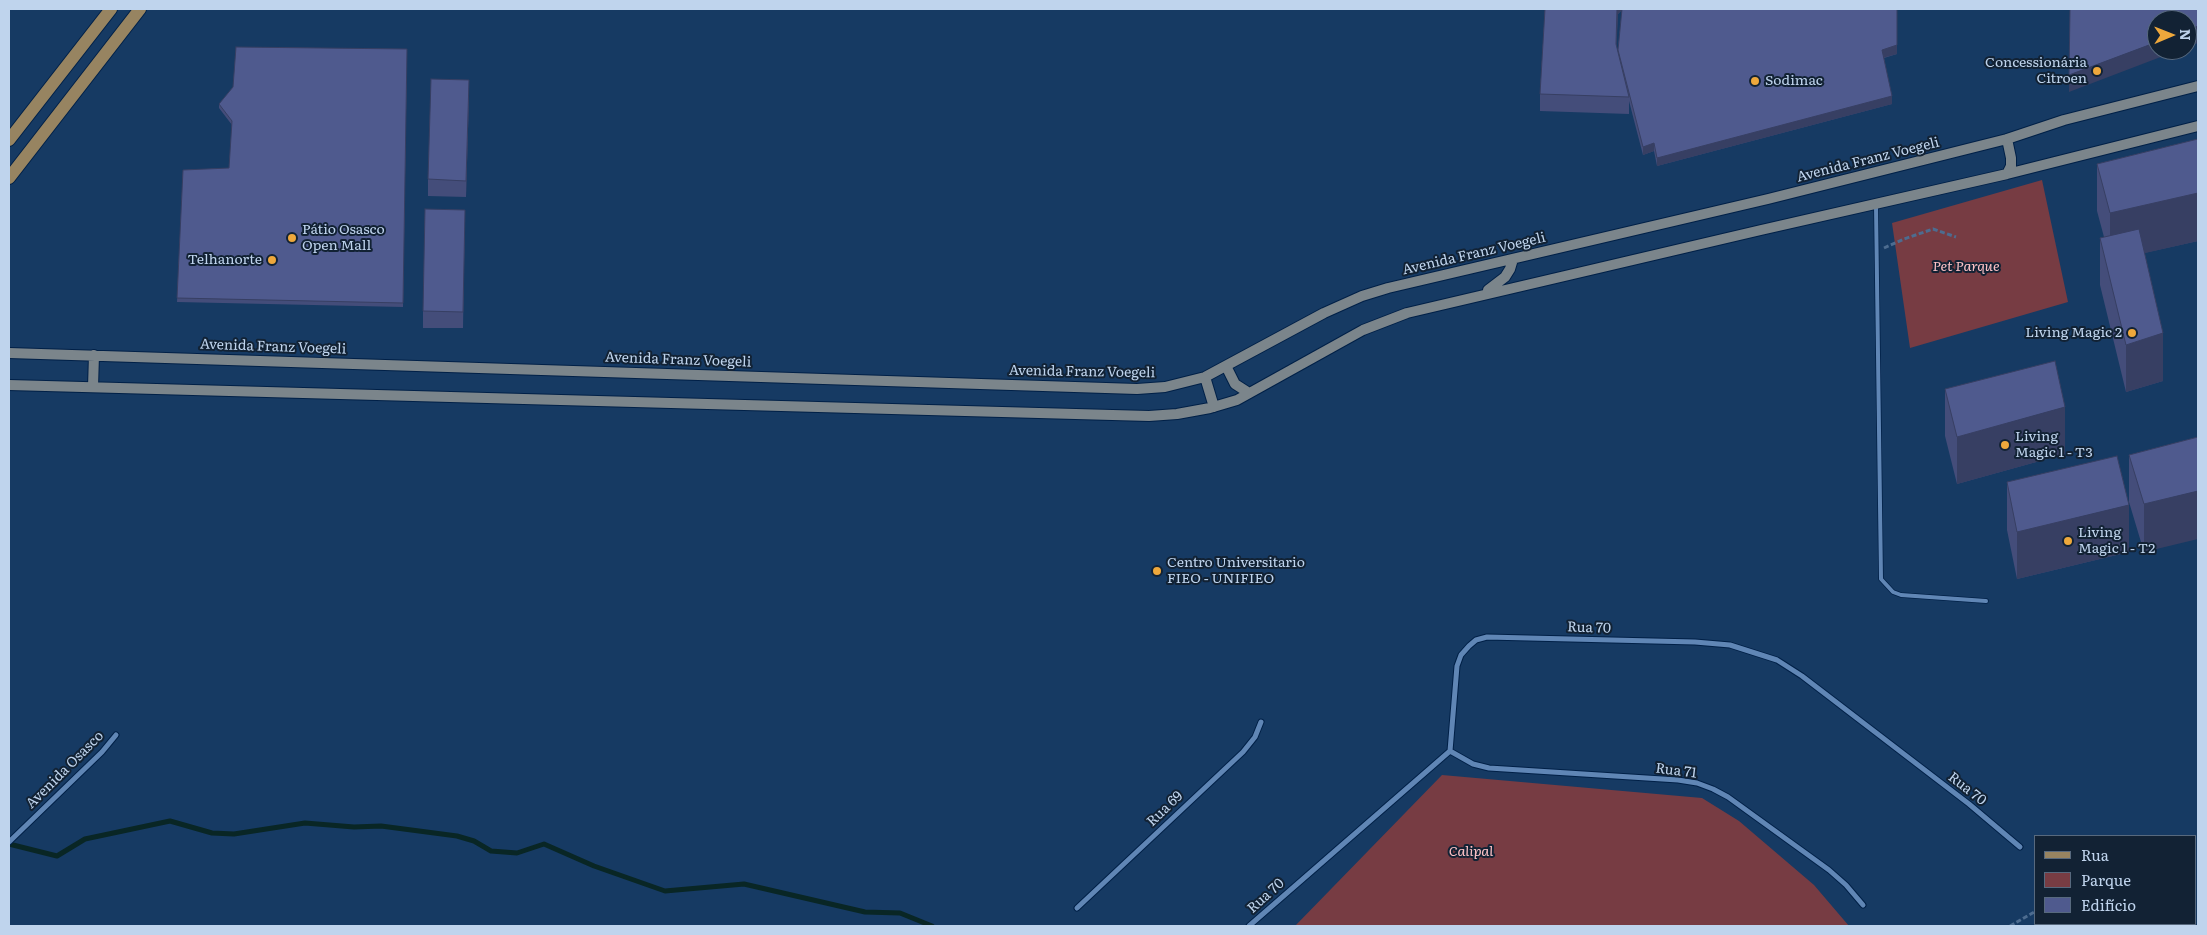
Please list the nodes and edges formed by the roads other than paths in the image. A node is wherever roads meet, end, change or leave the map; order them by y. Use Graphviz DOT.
graph roads {
  1 [pos="111,9"];
  2 [pos="140,9"];
  3 [pos="2198,86"];
  4 [pos="2198,126"];
  5 [pos="2006,139"];
  6 [pos="9,140"];
  7 [pos="2007,174"];
  8 [pos="9,178"];
  9 [pos="1876,205"];
  10 [pos="1513,259"];
  11 [pos="1456,302"];
  12 [pos="9,353"];
  13 [pos="94,355"];
  14 [pos="1226,366"];
  15 [pos="1205,377"];
  16 [pos="9,385"];
  17 [pos="93,387"];
  18 [pos="1249,394"];
  19 [pos="1214,407"];
  20 [pos="1986,601"];
  21 [pos="1260,722"];
  22 [pos="116,735"];
  23 [pos="1450,751"];
  24 [pos="9,842"];
  25 [pos="2020,847"];
  26 [pos="1863,905"];
  27 [pos="1077,908"];
  28 [pos="1249,926"];
  1 -- 6 [label="main road"];
  2 -- 8 [label="main road"];
  3 -- 5 [label="main road, Avenida Franz Voegeli"];
  4 -- 7 [label="main road"];
  5 -- 7 [label="main road"];
  5 -- 10 [label="main road, Avenida Franz Voegeli"];
  7 -- 9 [label="main road"];
  9 -- 11 [label="main road"];
  9 -- 20 [label="lane"];
  10 -- 11 [label="main road"];
  10 -- 14 [label="main road, Avenida Franz Voegeli"];
  11 -- 18 [label="main road"];
  12 -- 13 [label="main road, Avenida Franz Voegeli"];
  13 -- 15 [label="main road, Avenida Franz Voegeli"];
  13 -- 17 [label="main road"];
  14 -- 15 [label="main road, Avenida Franz Voegeli"];
  14 -- 18 [label="main road"];
  15 -- 19 [label="main road"];
  16 -- 17 [label="main road"];
  17 -- 19 [label="main road"];
  18 -- 19 [label="main road"];
  21 -- 27 [label="street, Rua 69"];
  22 -- 24 [label="street, Avenida Osasco"];
  23 -- 25 [label="street, Rua 70"];
  23 -- 26 [label="street, Rua 71"];
  23 -- 28 [label="street, Rua 70"];
}
